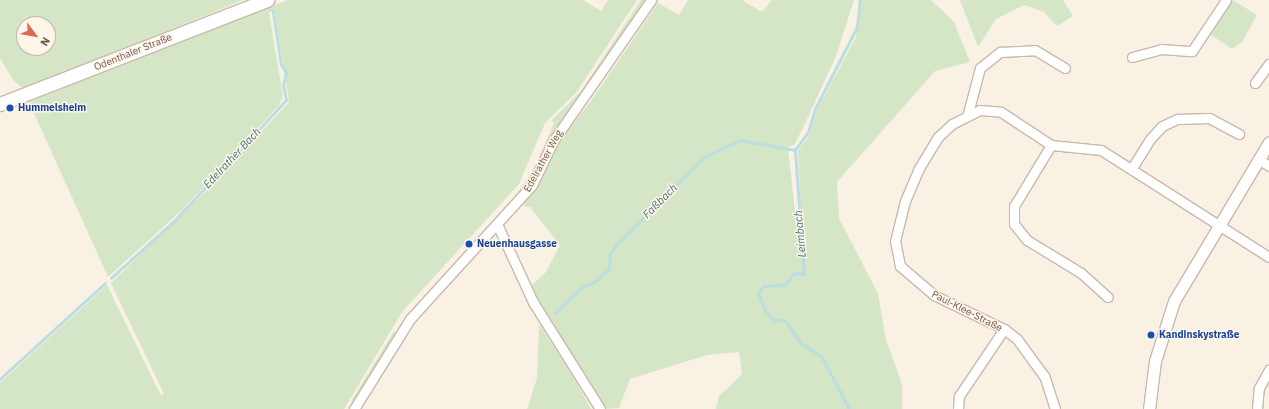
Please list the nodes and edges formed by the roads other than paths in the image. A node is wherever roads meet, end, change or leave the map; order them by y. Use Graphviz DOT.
graph roads {
  1 [pos="267,0"];
  2 [pos="651,0"];
  3 [pos="1226,0"];
  4 [pos="1132,57"];
  5 [pos="1269,64"];
  6 [pos="1065,68"];
  7 [pos="1255,83"];
  8 [pos="0,104"];
  9 [pos="968,113"];
  10 [pos="1239,134"];
  11 [pos="1269,142"];
  12 [pos="1051,145"];
  13 [pos="1258,159"];
  14 [pos="1269,166"];
  15 [pos="1132,168"];
  16 [pos="497,224"];
  17 [pos="1217,224"];
  18 [pos="1269,257"];
  19 [pos="1108,297"];
  20 [pos="1004,329"];
  21 [pos="1269,370"];
  22 [pos="354,409"];
  23 [pos="600,409"];
  24 [pos="958,409"];
  25 [pos="1056,409"];
  26 [pos="1149,409"];
  27 [pos="1257,409"];
  1 -- 8 [label="main road, Odenthaler Straße"];
  2 -- 16 [label="street, Edelrather Weg"];
  3 -- 4 [label="street"];
  5 -- 7 [label="street"];
  6 -- 9 [label="street"];
  9 -- 12 [label="street"];
  9 -- 20 [label="street, Paul-Klee-Straße"];
  10 -- 15 [label="street"];
  11 -- 13 [label="street"];
  12 -- 15 [label="street"];
  12 -- 19 [label="street"];
  13 -- 14 [label="street"];
  13 -- 17 [label="street"];
  15 -- 17 [label="street"];
  16 -- 22 [label="street, Edelrather Weg"];
  16 -- 23 [label="street"];
  17 -- 18 [label="street"];
  17 -- 26 [label="street"];
  20 -- 24 [label="street"];
  20 -- 25 [label="street, Paul-Klee-Straße"];
  21 -- 27 [label="street"];
}
